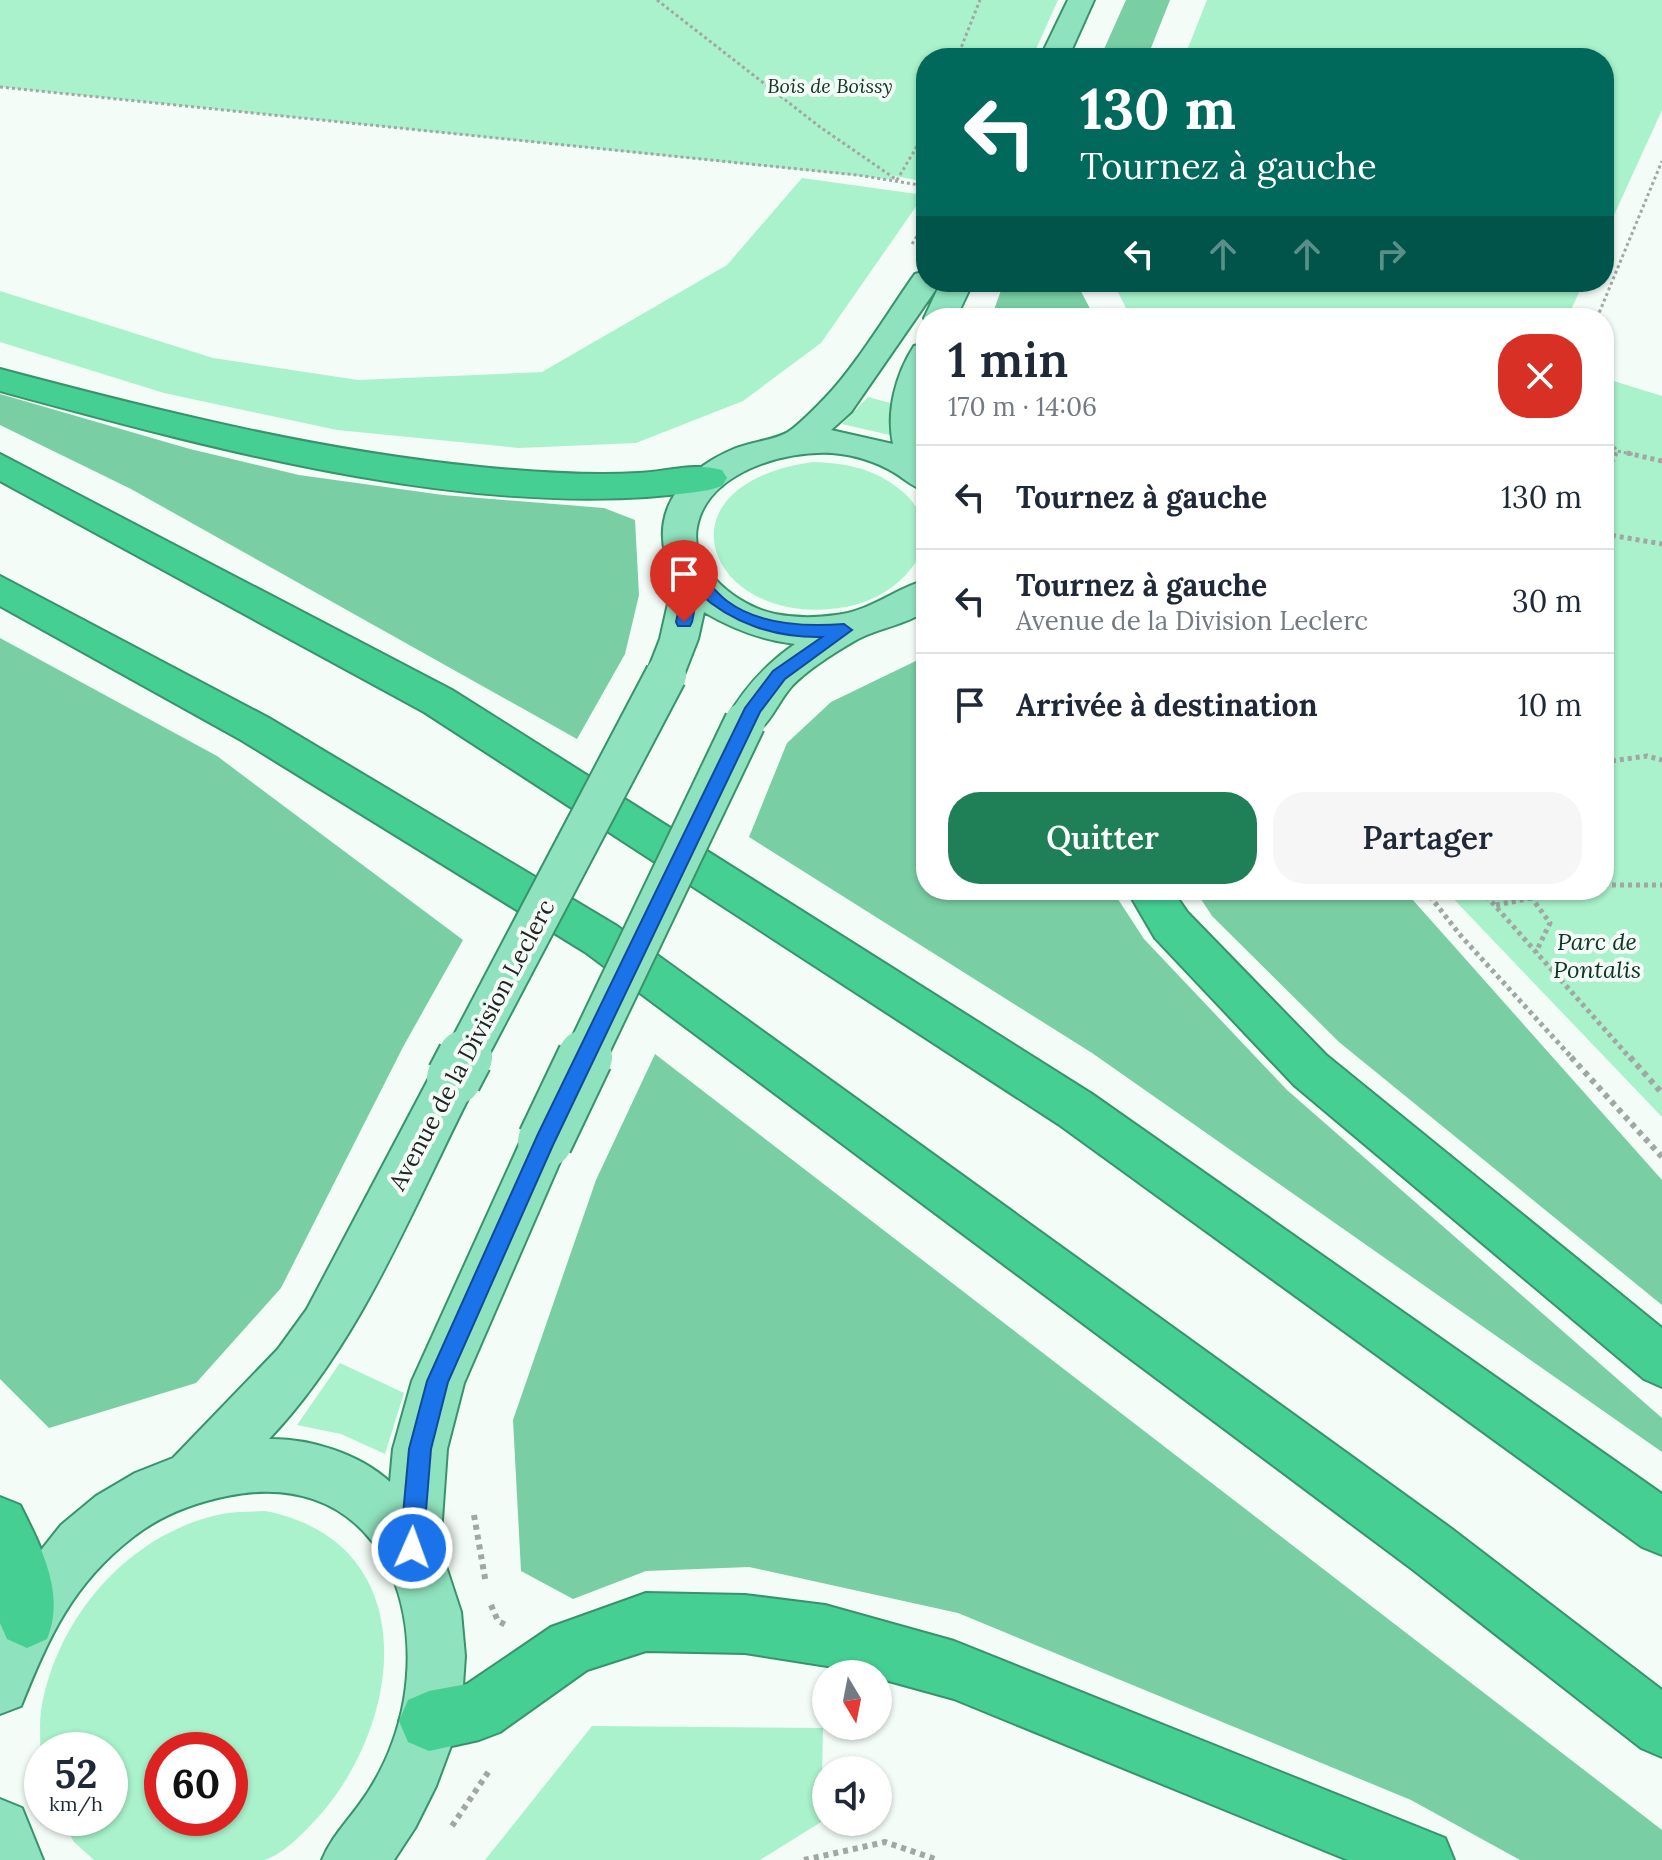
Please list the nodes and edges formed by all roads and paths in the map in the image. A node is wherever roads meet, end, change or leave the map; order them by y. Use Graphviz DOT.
graph roads {
  1 [pos="657,0"];
  2 [pos="980,0"];
  3 [pos="1081,0"];
  4 [pos="961,48"];
  5 [pos="1059,48"];
  6 [pos="0,87"];
  7 [pos="916,148"];
  8 [pos="1662,161"];
  9 [pos="897,180"];
  10 [pos="916,184"];
  11 [pos="916,237"];
  12 [pos="909,248"];
  13 [pos="1614,277"];
  14 [pos="918,292"];
  15 [pos="0,380"];
  16 [pos="916,380"];
  17 [pos="798,442"];
  18 [pos="1614,447"];
  19 [pos="1617,451"];
  20 [pos="916,455"];
  21 [pos="1614,457"];
  22 [pos="1662,461"];
  23 [pos="0,466"];
  24 [pos="916,471"];
  25 [pos="709,478"];
  26 [pos="1614,536"];
  27 [pos="1661,545"];
  28 [pos="692,578"];
  29 [pos="0,589"];
  30 [pos="916,600"];
  31 [pos="844,630"];
  32 [pos="1662,760"];
  33 [pos="1614,761"];
  34 [pos="1614,885"];
  35 [pos="1662,885"];
  36 [pos="1155,900"];
  37 [pos="1433,900"];
  38 [pos="1490,900"];
  39 [pos="1523,900"];
  40 [pos="1533,900"];
  41 [pos="1495,906"];
  42 [pos="1536,952"];
  43 [pos="1662,1093"];
  44 [pos="1662,1157"];
  45 [pos="1662,1361"];
  46 [pos="191,1475"];
  47 [pos="473,1508"];
  48 [pos="0,1525"];
  49 [pos="1662,1527"];
  50 [pos="412,1548"];
  51 [pos="27,1619"];
  52 [pos="513,1628"];
  53 [pos="0,1685"];
  54 [pos="429,1721"];
  55 [pos="1662,1727"];
  56 [pos="353,1860"];
  57 [pos="804,1860"];
  58 [pos="938,1860"];
  59 [pos="1423,1860"];
  1 -- 9 [label="path"];
  2 -- 4 [label="path"];
  3 -- 5 [label="main road"];
  6 -- 9 [label="path"];
  7 -- 9 [label="path"];
  8 -- 13 [label="path"];
  9 -- 10 [label="path"];
  11 -- 12 [label="path"];
  14 -- 17 [label="main road"];
  15 -- 25 [label="highway"];
  16 -- 20 [label="main road"];
  17 -- 24 [label="main road"];
  17 -- 25 [label="main road"];
  18 -- 19 [label="path"];
  19 -- 21 [label="path"];
  19 -- 22 [label="path"];
  23 -- 49 [label="highway"];
  25 -- 28 [label="main road"];
  26 -- 27 [label="path"];
  28 -- 31 [label="main road"];
  28 -- 46 [label="main road, Avenue de la Division Leclerc, bridge"];
  29 -- 55 [label="highway"];
  30 -- 31 [label="main road"];
  31 -- 50 [label="main road, bridge"];
  32 -- 33 [label="path"];
  34 -- 35 [label="path"];
  36 -- 45 [label="highway"];
  37 -- 44 [label="path"];
  38 -- 41 [label="path"];
  39 -- 41 [label="path"];
  40 -- 42 [label="path"];
  41 -- 42 [label="path"];
  42 -- 43 [label="path"];
  46 -- 50 [label="main road"];
  46 -- 51 [label="main road"];
  47 -- 52 [label="path"];
  48 -- 51 [label="highway"];
  50 -- 54 [label="main road"];
  51 -- 53 [label="main road"];
  54 -- 56 [label="main road"];
  54 -- 59 [label="highway"];
  57 -- 58 [label="path"];
}
